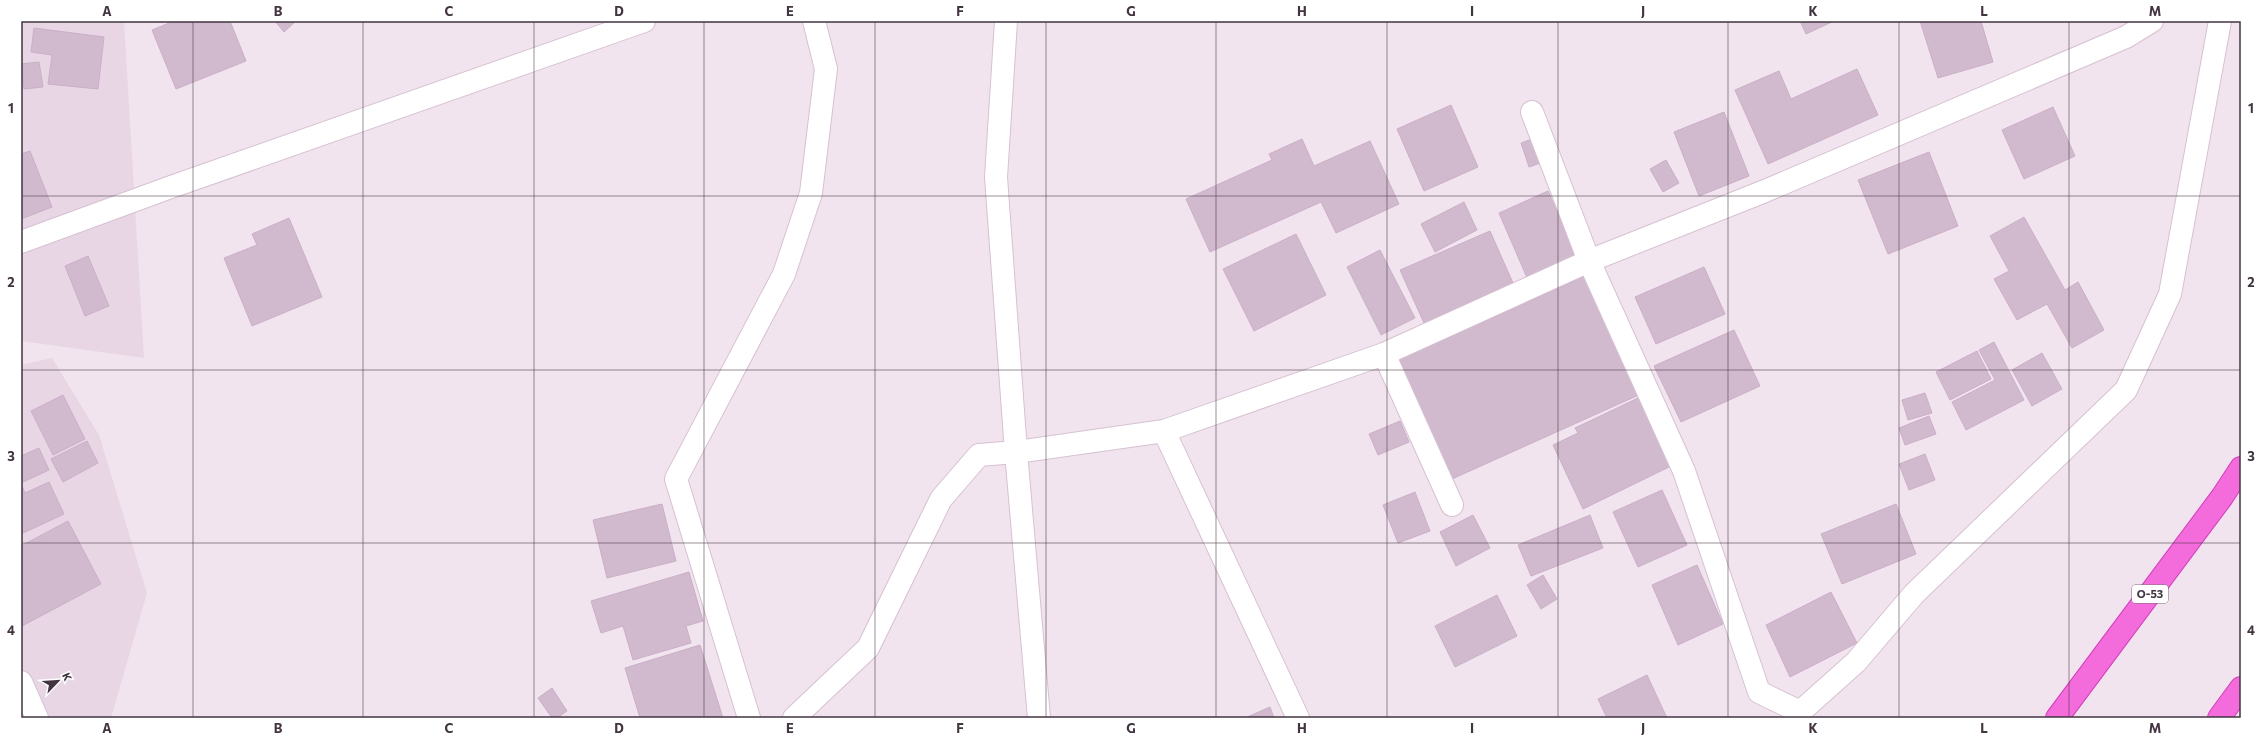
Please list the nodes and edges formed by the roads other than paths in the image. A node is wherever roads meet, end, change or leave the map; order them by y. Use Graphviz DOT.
graph roads {
  1 [pos="644,21"];
  2 [pos="814,21"];
  3 [pos="1006,21"];
  4 [pos="2152,21"];
  5 [pos="2220,21"];
  6 [pos="1532,112"];
  7 [pos="21,242"];
  8 [pos="1589,261"];
  9 [pos="1384,354"];
  10 [pos="1164,431"];
  11 [pos="1016,452"];
  12 [pos="2241,468"];
  13 [pos="1452,505"];
  14 [pos="21,682"];
  15 [pos="2241,688"];
  16 [pos="38,718"];
  17 [pos="749,718"];
  18 [pos="794,718"];
  19 [pos="1039,718"];
  20 [pos="1298,718"];
  21 [pos="2057,718"];
  22 [pos="2219,718"];
  1 -- 7 [label="street"];
  2 -- 17 [label="street"];
  3 -- 11 [label="street"];
  4 -- 8 [label="street"];
  5 -- 8 [label="street"];
  6 -- 8 [label="street"];
  8 -- 9 [label="street"];
  9 -- 10 [label="street"];
  9 -- 13 [label="street"];
  10 -- 11 [label="street"];
  10 -- 20 [label="street"];
  11 -- 18 [label="street"];
  11 -- 19 [label="street"];
  12 -- 21 [label="highway, O-53"];
  14 -- 16 [label="street"];
  15 -- 22 [label="highway"];
}
